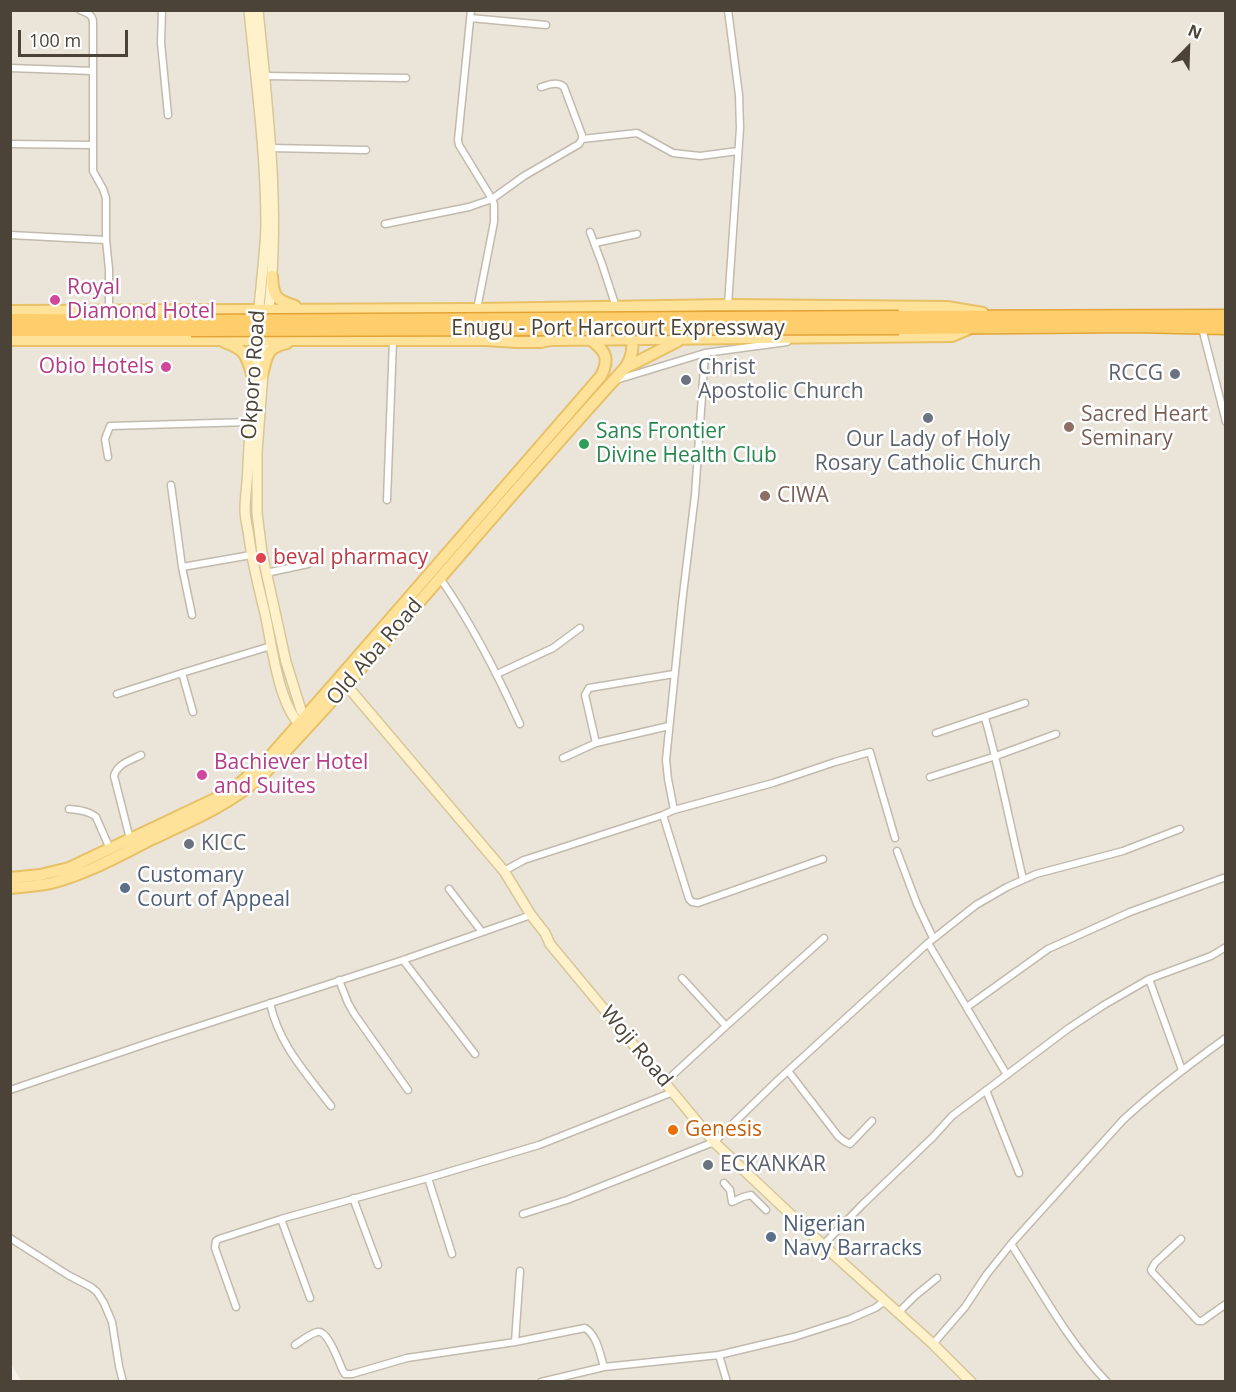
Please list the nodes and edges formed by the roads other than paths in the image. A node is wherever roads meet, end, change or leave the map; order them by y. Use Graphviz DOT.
graph roads {
  1 [pos="80,10"];
  2 [pos="162,10"];
  3 [pos="249,10"];
  4 [pos="258,10"];
  5 [pos="471,10"];
  6 [pos="728,10"];
  7 [pos="470,18"];
  8 [pos="546,25"];
  9 [pos="10,68"];
  10 [pos="93,71"];
  11 [pos="265,76"];
  12 [pos="406,78"];
  13 [pos="541,87"];
  14 [pos="168,115"];
  15 [pos="582,139"];
  16 [pos="10,144"];
  17 [pos="93,145"];
  18 [pos="271,148"];
  19 [pos="366,150"];
  20 [pos="738,151"];
  21 [pos="492,199"];
  22 [pos="385,224"];
  23 [pos="590,232"];
  24 [pos="637,234"];
  25 [pos="10,235"];
  26 [pos="106,240"];
  27 [pos="595,243"];
  28 [pos="272,276"];
  29 [pos="728,305"];
  30 [pos="616,307"];
  31 [pos="529,308"];
  32 [pos="477,309"];
  33 [pos="264,310"];
  34 [pos="319,310"];
  35 [pos="10,311"];
  36 [pos="109,311"];
  37 [pos="1226,316"];
  38 [pos="1013,317"];
  39 [pos="10,320"];
  40 [pos="899,323"];
  41 [pos="191,326"];
  42 [pos="972,327"];
  43 [pos="1202,328"];
  44 [pos="1226,328"];
  45 [pos="10,330"];
  46 [pos="792,338"];
  47 [pos="681,339"];
  48 [pos="10,340"];
  49 [pos="219,340"];
  50 [pos="261,340"];
  51 [pos="304,340"];
  52 [pos="393,340"];
  53 [pos="550,340"];
  54 [pos="591,340"];
  55 [pos="633,340"];
  56 [pos="705,354"];
  57 [pos="625,368"];
  58 [pos="258,376"];
  59 [pos="613,381"];
  60 [pos="250,422"];
  61 [pos="1226,422"];
  62 [pos="108,457"];
  63 [pos="171,485"];
  64 [pos="387,500"];
  65 [pos="251,555"];
  66 [pos="308,564"];
  67 [pos="182,567"];
  68 [pos="266,573"];
  69 [pos="440,579"];
  70 [pos="192,615"];
  71 [pos="580,628"];
  72 [pos="271,646"];
  73 [pos="182,673"];
  74 [pos="497,674"];
  75 [pos="674,675"];
  76 [pos="343,682"];
  77 [pos="117,694"];
  78 [pos="1026,703"];
  79 [pos="193,712"];
  80 [pos="985,718"];
  81 [pos="305,724"];
  82 [pos="520,724"];
  83 [pos="669,726"];
  84 [pos="936,734"];
  85 [pos="1056,734"];
  86 [pos="596,743"];
  87 [pos="141,755"];
  88 [pos="996,756"];
  89 [pos="563,758"];
  90 [pos="930,777"];
  91 [pos="69,809"];
  92 [pos="674,810"];
  93 [pos="663,815"];
  94 [pos="1180,829"];
  95 [pos="895,838"];
  96 [pos="130,840"];
  97 [pos="110,849"];
  98 [pos="897,851"];
  99 [pos="823,859"];
  100 [pos="504,871"];
  101 [pos="11,877"];
  102 [pos="1226,877"];
  103 [pos="1023,879"];
  104 [pos="10,888"];
  105 [pos="449,889"];
  106 [pos="531,915"];
  107 [pos="482,932"];
  108 [pos="824,938"];
  109 [pos="930,940"];
  110 [pos="1226,948"];
  111 [pos="403,960"];
  112 [pos="682,978"];
  113 [pos="1149,979"];
  114 [pos="339,980"];
  115 [pos="270,1003"];
  116 [pos="967,1007"];
  117 [pos="726,1026"];
  118 [pos="1225,1039"];
  119 [pos="474,1054"];
  120 [pos="1182,1070"];
  121 [pos="788,1071"];
  122 [pos="1007,1075"];
  123 [pos="665,1082"];
  124 [pos="408,1089"];
  125 [pos="10,1090"];
  126 [pos="986,1090"];
  127 [pos="673,1092"];
  128 [pos="331,1106"];
  129 [pos="872,1120"];
  130 [pos="714,1142"];
  131 [pos="1019,1173"];
  132 [pos="428,1178"];
  133 [pos="724,1183"];
  134 [pos="353,1198"];
  135 [pos="766,1210"];
  136 [pos="523,1214"];
  137 [pos="281,1219"];
  138 [pos="10,1238"];
  139 [pos="1181,1239"];
  140 [pos="1011,1244"];
  141 [pos="823,1245"];
  142 [pos="452,1254"];
  143 [pos="378,1265"];
  144 [pos="520,1271"];
  145 [pos="937,1278"];
  146 [pos="310,1298"];
  147 [pos="885,1301"];
  148 [pos="1226,1304"];
  149 [pos="236,1307"];
  150 [pos="898,1313"];
  151 [pos="515,1342"];
  152 [pos="933,1344"];
  153 [pos="295,1345"];
  154 [pos="719,1355"];
  155 [pos="604,1367"];
  156 [pos="123,1382"];
  157 [pos="541,1382"];
  158 [pos="727,1382"];
  159 [pos="971,1382"];
  160 [pos="1107,1382"];
  1 -- 10 [label="street"];
  2 -- 14 [label="street"];
  3 -- 33 [label="main road, Okporo Road"];
  4 -- 11 [label="main road, Okporo Road"];
  5 -- 7 [label="street"];
  6 -- 20 [label="street"];
  7 -- 8 [label="street"];
  7 -- 21 [label="street"];
  9 -- 10 [label="street"];
  10 -- 17 [label="street"];
  11 -- 12 [label="street"];
  11 -- 18 [label="main road, Okporo Road"];
  13 -- 15 [label="street"];
  15 -- 20 [label="street"];
  15 -- 21 [label="street"];
  16 -- 17 [label="street"];
  17 -- 26 [label="street"];
  18 -- 19 [label="street"];
  18 -- 28 [label="main road, Okporo Road"];
  20 -- 29 [label="street"];
  21 -- 22 [label="street"];
  21 -- 32 [label="street"];
  23 -- 27 [label="street"];
  24 -- 27 [label="street"];
  25 -- 26 [label="street"];
  26 -- 36 [label="street"];
  27 -- 30 [label="street"];
  28 -- 33 [label="main road, Okporo Road"];
  28 -- 34 [label="main road"];
  29 -- 30 [label="main road"];
  29 -- 38 [label="main road"];
  30 -- 31 [label="main road"];
  30 -- 55 [label="main road"];
  31 -- 32 [label="main road"];
  31 -- 53 [label="main road"];
  32 -- 34 [label="main road"];
  33 -- 34 [label="main road"];
  33 -- 36 [label="main road"];
  33 -- 50 [label="main road, Okporo Road"];
  35 -- 36 [label="main road"];
  37 -- 38 [label="highway, Enugu - Port Harcourt Expressway"];
  38 -- 40 [label="highway, Enugu - Port Harcourt Expressway"];
  39 -- 41 [label="highway, Enugu - Port Harcourt Expressway"];
  40 -- 41 [label="highway, Enugu - Port Harcourt Expressway, bridge"];
  40 -- 42 [label="highway, Enugu - Port Harcourt Expressway"];
  41 -- 45 [label="highway, Enugu - Port Harcourt Expressway"];
  42 -- 43 [label="highway, Enugu - Port Harcourt Expressway"];
  42 -- 46 [label="main road"];
  43 -- 44 [label="highway, Enugu - Port Harcourt Expressway"];
  43 -- 61 [label="street"];
  46 -- 47 [label="main road"];
  46 -- 56 [label="street"];
  47 -- 55 [label="main road"];
  47 -- 57 [label="main road"];
  48 -- 49 [label="main road"];
  49 -- 50 [label="main road"];
  49 -- 58 [label="main road"];
  50 -- 51 [label="main road"];
  50 -- 58 [label="main road, Okporo Road"];
  51 -- 52 [label="main road"];
  51 -- 58 [label="main road"];
  52 -- 53 [label="main road"];
  52 -- 64 [label="street"];
  53 -- 54 [label="main road"];
  54 -- 55 [label="main road"];
  54 -- 76 [label="main road, Old Aba Road"];
  55 -- 57 [label="main road, Old Aba Road"];
  56 -- 59 [label="street"];
  56 -- 75 [label="street"];
  57 -- 59 [label="main road, Old Aba Road"];
  58 -- 60 [label="main road, Okporo Road"];
  58 -- 68 [label="main road, Okporo Road"];
  59 -- 69 [label="main road, Old Aba Road"];
  60 -- 62 [label="street"];
  60 -- 65 [label="main road, Okporo Road"];
  63 -- 67 [label="street"];
  65 -- 67 [label="street"];
  65 -- 72 [label="main road, Okporo Road"];
  66 -- 68 [label="street"];
  67 -- 70 [label="street"];
  68 -- 81 [label="main road, Okporo Road"];
  69 -- 74 [label="street"];
  69 -- 76 [label="main road, Old Aba Road"];
  71 -- 74 [label="street"];
  72 -- 73 [label="street"];
  72 -- 81 [label="main road, Okporo Road"];
  73 -- 77 [label="street"];
  73 -- 79 [label="street"];
  74 -- 82 [label="street"];
  75 -- 83 [label="street"];
  75 -- 86 [label="street"];
  76 -- 81 [label="main road, Old Aba Road"];
  76 -- 100 [label="main road, Woji Road"];
  78 -- 80 [label="street"];
  80 -- 84 [label="street"];
  80 -- 88 [label="street"];
  81 -- 96 [label="main road, Old Aba Road"];
  81 -- 104 [label="main road, Old Aba Road"];
  83 -- 86 [label="street"];
  83 -- 92 [label="street"];
  85 -- 88 [label="street"];
  86 -- 89 [label="street"];
  87 -- 96 [label="street"];
  88 -- 90 [label="street"];
  88 -- 103 [label="street"];
  91 -- 97 [label="street"];
  92 -- 93 [label="street"];
  92 -- 95 [label="street"];
  93 -- 99 [label="street"];
  93 -- 100 [label="street"];
  94 -- 103 [label="street"];
  96 -- 97 [label="main road, Old Aba Road"];
  97 -- 101 [label="main road, Old Aba Road"];
  98 -- 109 [label="street"];
  100 -- 106 [label="main road, Woji Road"];
  102 -- 116 [label="street"];
  103 -- 109 [label="street"];
  105 -- 107 [label="street"];
  106 -- 107 [label="street"];
  106 -- 123 [label="main road, Woji Road"];
  107 -- 111 [label="street"];
  108 -- 117 [label="street"];
  109 -- 116 [label="street"];
  109 -- 121 [label="street"];
  110 -- 113 [label="street"];
  111 -- 114 [label="street"];
  111 -- 119 [label="street"];
  112 -- 117 [label="street"];
  113 -- 120 [label="street"];
  113 -- 122 [label="street"];
  114 -- 115 [label="street"];
  114 -- 124 [label="street"];
  115 -- 125 [label="street"];
  115 -- 128 [label="street"];
  116 -- 122 [label="street"];
  117 -- 123 [label="street"];
  118 -- 120 [label="street"];
  120 -- 140 [label="street"];
  121 -- 129 [label="street"];
  121 -- 130 [label="street"];
  122 -- 126 [label="street"];
  123 -- 127 [label="main road, Woji Road"];
  126 -- 131 [label="street"];
  126 -- 141 [label="street"];
  127 -- 130 [label="main road, Woji Road"];
  127 -- 132 [label="street"];
  130 -- 136 [label="street"];
  130 -- 141 [label="main road, Woji Road"];
  132 -- 134 [label="street"];
  132 -- 142 [label="street"];
  133 -- 135 [label="street"];
  134 -- 137 [label="street"];
  134 -- 143 [label="street"];
  137 -- 146 [label="street"];
  137 -- 149 [label="street"];
  138 -- 156 [label="street"];
  139 -- 148 [label="street"];
  140 -- 152 [label="street"];
  140 -- 160 [label="street"];
  141 -- 147 [label="main road, Woji Road"];
  144 -- 151 [label="street"];
  145 -- 150 [label="street"];
  147 -- 150 [label="main road, Woji Road"];
  147 -- 154 [label="street"];
  150 -- 152 [label="main road, Woji Road"];
  151 -- 153 [label="street"];
  151 -- 155 [label="street"];
  152 -- 159 [label="main road, Woji Road"];
  154 -- 155 [label="street"];
  154 -- 158 [label="street"];
  155 -- 157 [label="street"];
}
